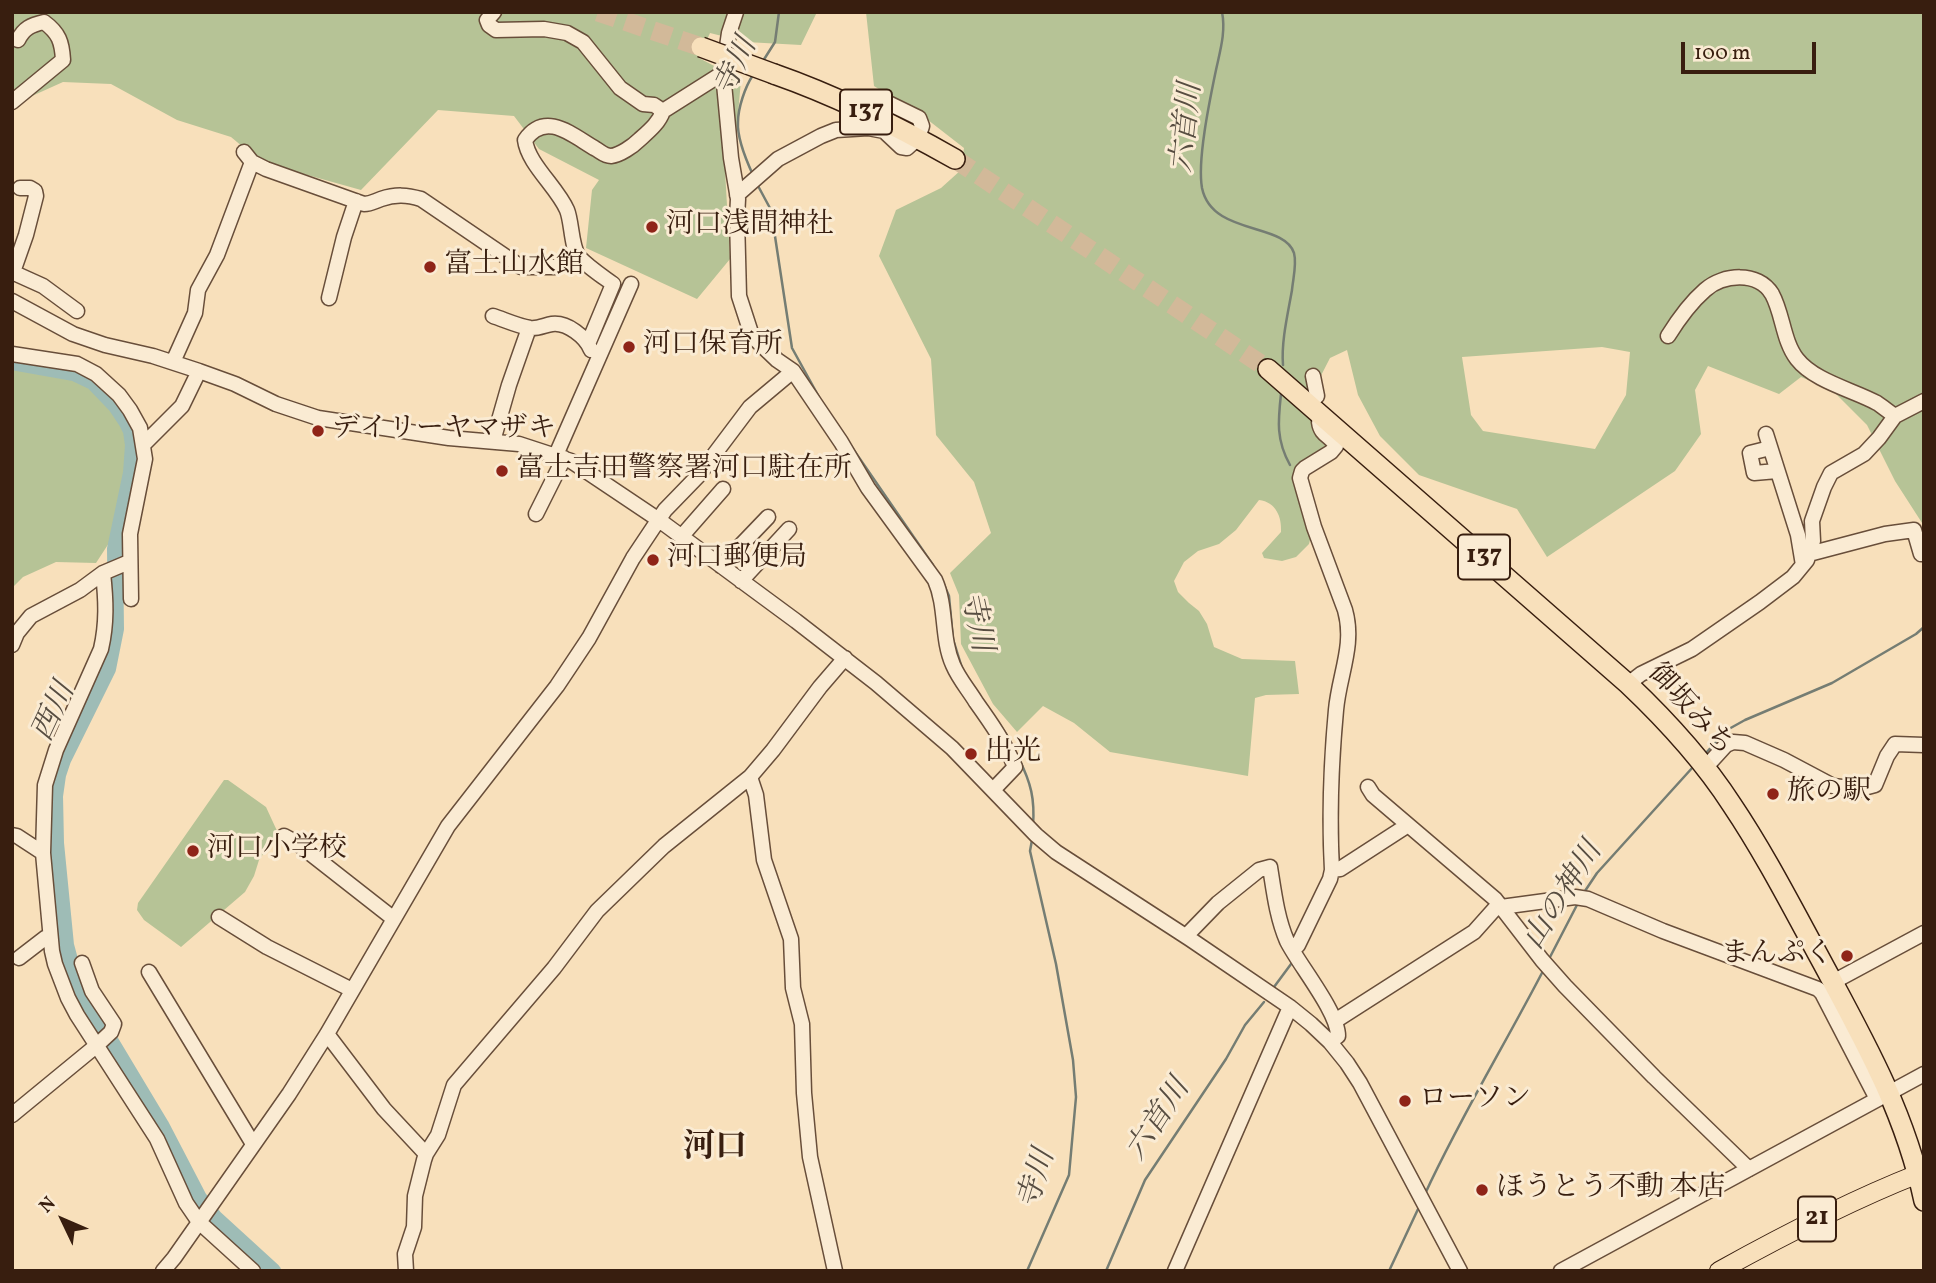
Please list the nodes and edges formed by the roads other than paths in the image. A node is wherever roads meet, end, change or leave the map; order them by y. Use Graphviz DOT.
graph roads {
  1 [pos="494,12"];
  2 [pos="736,12"];
  3 [pos="18,40"];
  4 [pos="702,47"];
  5 [pos="723,73"];
  6 [pos="882,100"];
  7 [pos="12,102"];
  8 [pos="663,111"];
  9 [pos="918,138"];
  10 [pos="956,159"];
  11 [pos="20,188"];
  12 [pos="737,195"];
  13 [pos="356,201"];
  14 [pos="577,255"];
  15 [pos="13,272"];
  16 [pos="631,284"];
  17 [pos="329,298"];
  18 [pos="12,301"];
  19 [pos="494,316"];
  20 [pos="55,324"];
  21 [pos="529,328"];
  22 [pos="1668,336"];
  23 [pos="588,344"];
  24 [pos="12,354"];
  25 [pos="173,362"];
  26 [pos="596,365"];
  27 [pos="1268,369"];
  28 [pos="199,371"];
  29 [pos="793,371"];
  30 [pos="1313,376"];
  31 [pos="1317,396"];
  32 [pos="1924,401"];
  33 [pos="1895,416"];
  34 [pos="1319,422"];
  35 [pos="493,441"];
  36 [pos="143,445"];
  37 [pos="560,457"];
  38 [pos="1777,471"];
  39 [pos="723,489"];
  40 [pos="536,514"];
  41 [pos="768,517"];
  42 [pos="659,520"];
  43 [pos="1919,525"];
  44 [pos="789,528"];
  45 [pos="681,537"];
  46 [pos="1921,554"];
  47 [pos="1806,559"];
  48 [pos="126,563"];
  49 [pos="721,566"];
  50 [pos="105,572"];
  51 [pos="741,581"];
  52 [pos="131,599"];
  53 [pos="12,645"];
  54 [pos="845,658"];
  55 [pos="1628,684"];
  56 [pos="1924,745"];
  57 [pos="1700,761"];
  58 [pos="750,777"];
  59 [pos="1368,787"];
  60 [pos="993,790"];
  61 [pos="1408,825"];
  62 [pos="12,835"];
  63 [pos="284,835"];
  64 [pos="43,853"];
  65 [pos="1332,870"];
  66 [pos="1500,906"];
  67 [pos="219,918"];
  68 [pos="394,919"];
  69 [pos="1924,933"];
  70 [pos="51,936"];
  71 [pos="1186,936"];
  72 [pos="1293,950"];
  73 [pos="19,958"];
  74 [pos="82,963"];
  75 [pos="149,972"];
  76 [pos="1833,982"];
  77 [pos="352,990"];
  78 [pos="1290,1007"];
  79 [pos="1335,1021"];
  80 [pos="327,1034"];
  81 [pos="1330,1042"];
  82 [pos="97,1044"];
  83 [pos="1924,1074"];
  84 [pos="1888,1093"];
  85 [pos="14,1109"];
  86 [pos="1924,1141"];
  87 [pos="253,1144"];
  88 [pos="426,1154"];
  89 [pos="1749,1169"];
  90 [pos="1921,1173"];
  91 [pos="1924,1201"];
  92 [pos="200,1219"];
  93 [pos="163,1271"];
  94 [pos="253,1271"];
  95 [pos="406,1271"];
  96 [pos="835,1271"];
  97 [pos="1175,1271"];
  98 [pos="1460,1271"];
  99 [pos="1561,1271"];
  100 [pos="1718,1271"];
  1 -- 8 [label="street"];
  2 -- 5 [label="street"];
  3 -- 7 [label="street"];
  4 -- 9 [label="highway, 137, bridge"];
  5 -- 8 [label="street"];
  5 -- 12 [label="street"];
  6 -- 9 [label="street"];
  8 -- 14 [label="street"];
  9 -- 10 [label="highway, 137"];
  9 -- 12 [label="street"];
  11 -- 15 [label="street"];
  12 -- 29 [label="street"];
  13 -- 14 [label="street"];
  13 -- 17 [label="street"];
  13 -- 25 [label="street"];
  14 -- 23 [label="street"];
  15 -- 20 [label="street"];
  16 -- 26 [label="street"];
  18 -- 20 [label="street"];
  19 -- 21 [label="street"];
  20 -- 25 [label="street"];
  21 -- 23 [label="street"];
  21 -- 35 [label="street"];
  22 -- 33 [label="street"];
  23 -- 26 [label="street"];
  24 -- 36 [label="street"];
  25 -- 28 [label="street"];
  26 -- 37 [label="street"];
  27 -- 55 [label="highway, 御坂みち / 137"];
  28 -- 35 [label="street"];
  28 -- 36 [label="street"];
  29 -- 42 [label="street"];
  29 -- 60 [label="street"];
  30 -- 31 [label="street"];
  32 -- 33 [label="street"];
  33 -- 47 [label="street"];
  34 -- 65 [label="street"];
  35 -- 37 [label="street"];
  36 -- 48 [label="street"];
  37 -- 40 [label="street"];
  37 -- 42 [label="street"];
  38 -- 38 [label="street"];
  38 -- 47 [label="street"];
  39 -- 45 [label="street"];
  41 -- 49 [label="street"];
  42 -- 45 [label="street"];
  42 -- 68 [label="street"];
  43 -- 46 [label="street"];
  43 -- 47 [label="street"];
  44 -- 51 [label="street"];
  45 -- 49 [label="street"];
  47 -- 55 [label="street"];
  48 -- 50 [label="street"];
  48 -- 52 [label="street"];
  49 -- 51 [label="street"];
  50 -- 53 [label="street"];
  50 -- 64 [label="street"];
  51 -- 54 [label="street"];
  54 -- 58 [label="street"];
  54 -- 60 [label="street"];
  55 -- 57 [label="highway, 御坂みち / 137"];
  56 -- 57 [label="street"];
  57 -- 76 [label="highway, 御坂みち / 137"];
  58 -- 88 [label="street"];
  58 -- 96 [label="street"];
  59 -- 61 [label="street"];
  60 -- 71 [label="street"];
  61 -- 65 [label="street"];
  61 -- 66 [label="street"];
  62 -- 64 [label="street"];
  63 -- 68 [label="street"];
  64 -- 70 [label="street"];
  65 -- 72 [label="street"];
  66 -- 79 [label="street"];
  66 -- 84 [label="street"];
  66 -- 89 [label="street"];
  67 -- 77 [label="street"];
  68 -- 77 [label="street"];
  69 -- 76 [label="street"];
  70 -- 73 [label="street"];
  70 -- 82 [label="street"];
  71 -- 72 [label="street"];
  71 -- 78 [label="street"];
  72 -- 79 [label="street"];
  74 -- 82 [label="street"];
  75 -- 87 [label="street"];
  76 -- 84 [label="highway, 御坂みち / 137"];
  77 -- 80 [label="street"];
  78 -- 81 [label="street"];
  78 -- 97 [label="street"];
  79 -- 81 [label="street"];
  80 -- 87 [label="street"];
  80 -- 88 [label="street"];
  81 -- 98 [label="street"];
  82 -- 85 [label="street"];
  82 -- 92 [label="street"];
  83 -- 84 [label="street"];
  84 -- 86 [label="highway"];
  84 -- 89 [label="street"];
  84 -- 90 [label="highway, 御坂みち / 137"];
  87 -- 92 [label="street"];
  88 -- 95 [label="street"];
  89 -- 99 [label="street"];
  90 -- 91 [label="highway, 御坂みち / 137"];
  90 -- 100 [label="main road, 21"];
  92 -- 93 [label="street"];
  92 -- 94 [label="street"];
}
